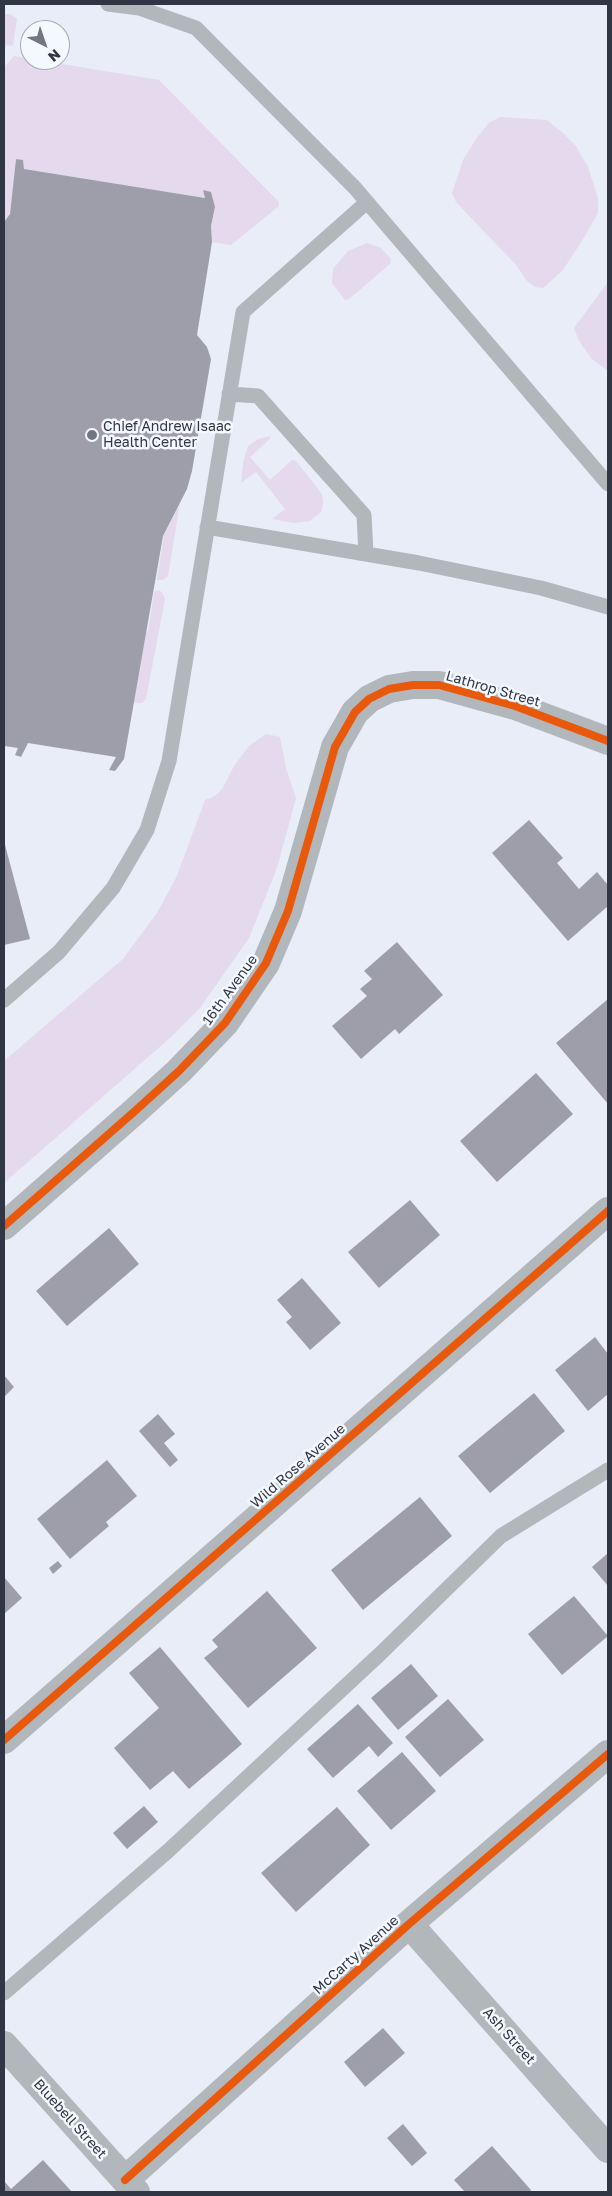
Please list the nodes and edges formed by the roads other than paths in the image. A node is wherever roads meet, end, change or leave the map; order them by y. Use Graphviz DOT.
graph roads {
  1 [pos="108,4"];
  2 [pos="367,202"];
  3 [pos="230,394"];
  4 [pos="608,484"];
  5 [pos="207,527"];
  6 [pos="366,554"];
  7 [pos="608,607"];
  8 [pos="369,699"];
  9 [pos="608,741"];
  10 [pos="4,1000"];
  11 [pos="608,1211"];
  12 [pos="4,1226"];
  13 [pos="608,1470"];
  14 [pos="4,1740"];
  15 [pos="608,1754"];
  16 [pos="409,1924"];
  17 [pos="4,1993"];
  18 [pos="4,2045"];
  19 [pos="608,2149"];
  20 [pos="131,2186"];
  1 -- 2 [label="lane"];
  2 -- 3 [label="lane"];
  2 -- 4 [label="lane"];
  3 -- 5 [label="lane"];
  3 -- 6 [label="lane"];
  5 -- 6 [label="lane"];
  5 -- 10 [label="lane"];
  6 -- 7 [label="lane"];
  8 -- 9 [label="street, Lathrop Street"];
  8 -- 12 [label="street, 16th Avenue"];
  11 -- 14 [label="street, Wild Rose Avenue"];
  13 -- 17 [label="lane"];
  15 -- 16 [label="street, McCarty Avenue"];
  16 -- 19 [label="street, Ash Street"];
  16 -- 20 [label="street, McCarty Avenue"];
  18 -- 20 [label="street, Bluebell Street"];
}
